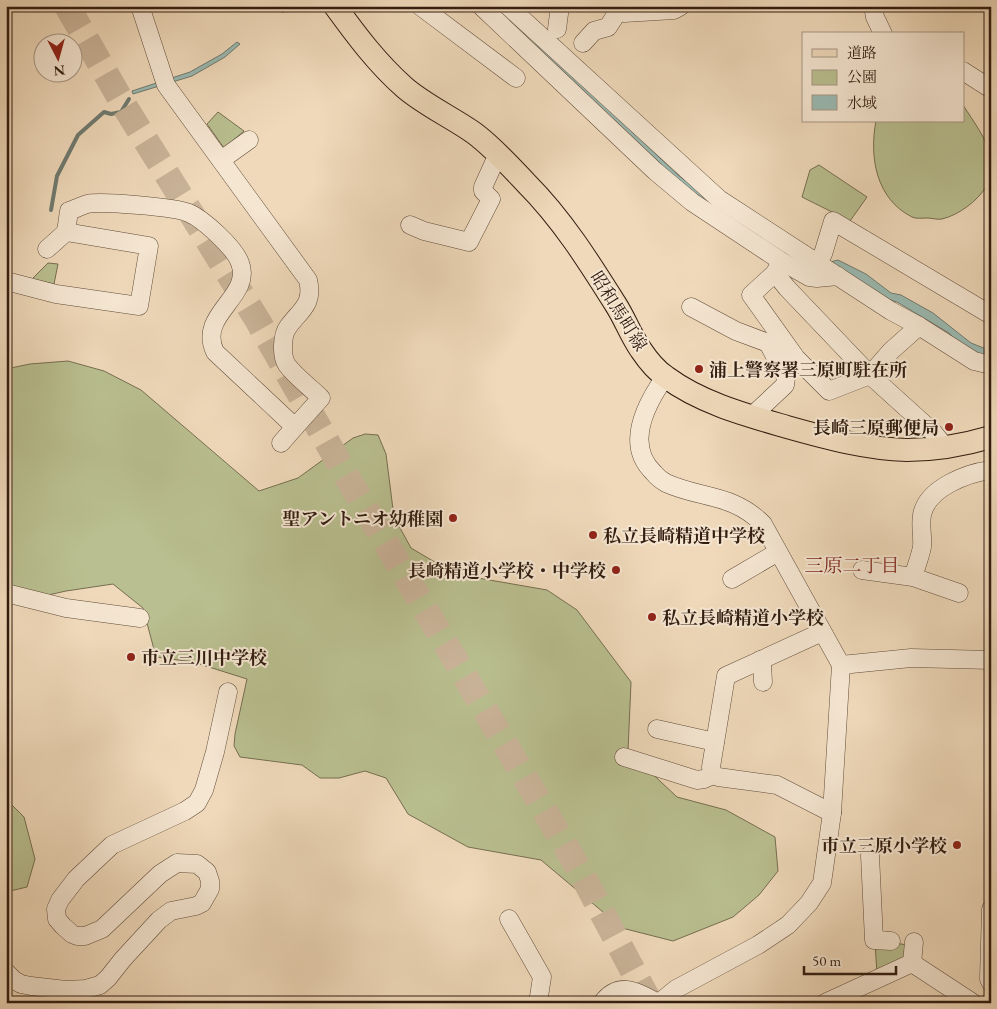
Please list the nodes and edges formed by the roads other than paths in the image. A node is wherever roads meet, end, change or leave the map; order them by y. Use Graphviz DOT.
graph roads {
  1 [pos="140,6"];
  2 [pos="335,6"];
  3 [pos="420,6"];
  4 [pos="480,6"];
  5 [pos="508,6"];
  6 [pos="560,6"];
  7 [pos="681,6"];
  8 [pos="618,8"];
  9 [pos="870,10"];
  10 [pos="557,29"];
  11 [pos="882,32"];
  12 [pos="583,43"];
  13 [pos="549,45"];
  14 [pos="536,59"];
  15 [pos="964,72"];
  16 [pos="516,78"];
  17 [pos="991,88"];
  18 [pos="249,140"];
  19 [pos="498,154"];
  20 [pos="222,160"];
  21 [pos="410,225"];
  22 [pos="66,232"];
  23 [pos="47,249"];
  24 [pos="778,267"];
  25 [pos="826,269"];
  26 [pos="6,281"];
  27 [pos="691,307"];
  28 [pos="991,315"];
  29 [pos="919,326"];
  30 [pos="991,365"];
  31 [pos="870,374"];
  32 [pos="665,376"];
  33 [pos="752,416"];
  34 [pos="295,426"];
  35 [pos="991,437"];
  36 [pos="282,443"];
  37 [pos="945,447"];
  38 [pos="991,470"];
  39 [pos="934,496"];
  40 [pos="910,536"];
  41 [pos="778,552"];
  42 [pos="862,570"];
  43 [pos="913,577"];
  44 [pos="732,579"];
  45 [pos="6,593"];
  46 [pos="959,594"];
  47 [pos="140,618"];
  48 [pos="822,632"];
  49 [pos="760,660"];
  50 [pos="991,660"];
  51 [pos="841,665"];
  52 [pos="763,682"];
  53 [pos="228,692"];
  54 [pos="658,729"];
  55 [pos="715,742"];
  56 [pos="624,757"];
  57 [pos="713,775"];
  58 [pos="832,813"];
  59 [pos="870,855"];
  60 [pos="991,909"];
  61 [pos="509,919"];
  62 [pos="892,941"];
  63 [pos="914,942"];
  64 [pos="912,963"];
  65 [pos="6,972"];
  66 [pos="991,982"];
  67 [pos="538,1003"];
  68 [pos="602,1003"];
  69 [pos="659,1003"];
  70 [pos="825,1003"];
  71 [pos="973,1003"];
  1 -- 20 [label="street"];
  2 -- 19 [label="main road, 昭和馬町線"];
  3 -- 16 [label="street"];
  4 -- 14 [label="street"];
  5 -- 13 [label="street"];
  6 -- 10 [label="street"];
  7 -- 8 [label="street"];
  8 -- 12 [label="street"];
  9 -- 11 [label="street"];
  13 -- 14 [label="street"];
  13 -- 25 [label="street"];
  14 -- 24 [label="street"];
  15 -- 17 [label="street"];
  18 -- 20 [label="street"];
  19 -- 21 [label="street"];
  19 -- 32 [label="main road, 昭和馬町線"];
  20 -- 34 [label="street"];
  22 -- 23 [label="street"];
  22 -- 26 [label="street"];
  22 -- 34 [label="street"];
  24 -- 25 [label="street"];
  24 -- 31 [label="street"];
  24 -- 31 [label="street"];
  25 -- 28 [label="street"];
  25 -- 29 [label="street"];
  27 -- 33 [label="street"];
  29 -- 30 [label="street"];
  29 -- 31 [label="street"];
  31 -- 37 [label="street"];
  32 -- 33 [label="main road, 昭和馬町線"];
  32 -- 41 [label="street"];
  33 -- 37 [label="main road, 昭和馬町線"];
  34 -- 36 [label="street"];
  35 -- 37 [label="main road, 昭和馬町線"];
  38 -- 39 [label="street"];
  39 -- 40 [label="street"];
  39 -- 43 [label="street"];
  41 -- 44 [label="street"];
  41 -- 48 [label="street"];
  42 -- 43 [label="street"];
  43 -- 46 [label="street"];
  45 -- 47 [label="street"];
  48 -- 49 [label="street"];
  48 -- 51 [label="street"];
  49 -- 52 [label="street"];
  49 -- 55 [label="street"];
  50 -- 51 [label="street"];
  51 -- 58 [label="street"];
  53 -- 65 [label="street"];
  54 -- 55 [label="street"];
  55 -- 57 [label="street"];
  56 -- 57 [label="street"];
  57 -- 58 [label="street"];
  58 -- 69 [label="street"];
  59 -- 62 [label="street"];
  60 -- 66 [label="street"];
  61 -- 67 [label="street"];
  63 -- 64 [label="street"];
  64 -- 70 [label="street"];
  64 -- 71 [label="street"];
  68 -- 69 [label="street"];
}
